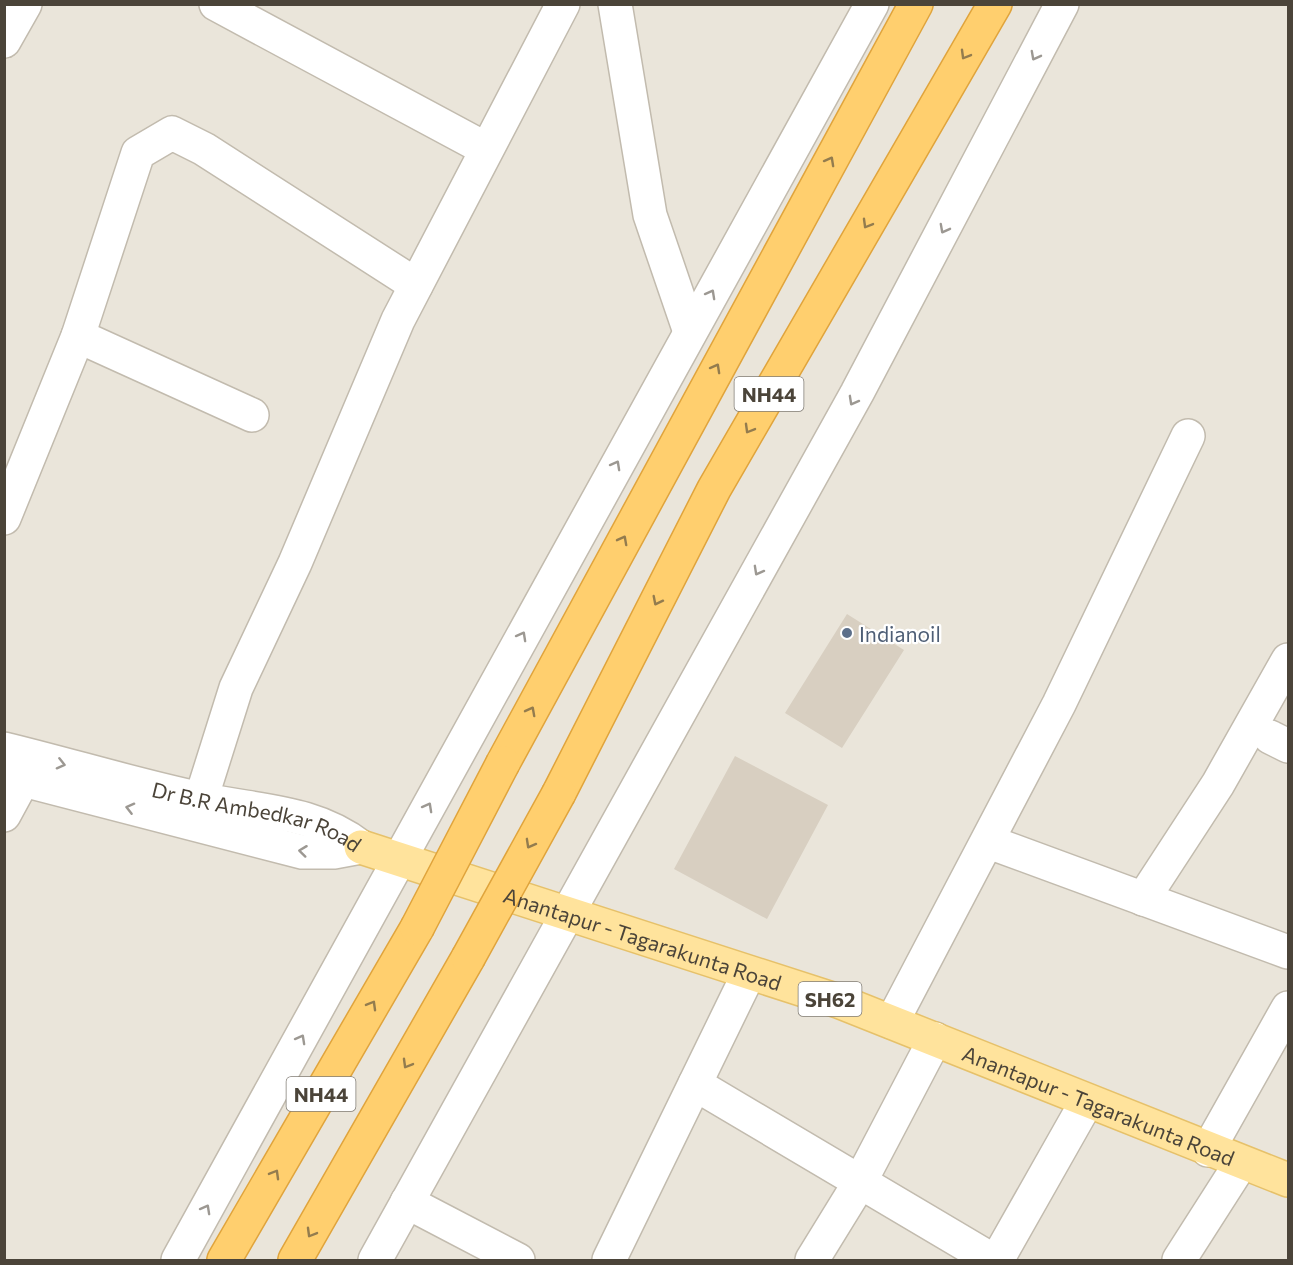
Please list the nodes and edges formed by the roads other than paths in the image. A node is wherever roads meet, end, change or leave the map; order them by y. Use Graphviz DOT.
graph roads {
  1 [pos="25,4"];
  2 [pos="216,4"];
  3 [pos="563,4"];
  4 [pos="615,4"];
  5 [pos="872,4"];
  6 [pos="916,4"];
  7 [pos="994,4"];
  8 [pos="1062,4"];
  9 [pos="4,41"];
  10 [pos="486,149"];
  11 [pos="416,285"];
  12 [pos="690,332"];
  13 [pos="78,336"];
  14 [pos="252,415"];
  15 [pos="1188,436"];
  16 [pos="4,518"];
  17 [pos="1288,660"];
  18 [pos="4,749"];
  19 [pos="14,778"];
  20 [pos="201,799"];
  21 [pos="4,815"];
  22 [pos="989,842"];
  23 [pos="361,848"];
  24 [pos="400,858"];
  25 [pos="1143,899"];
  26 [pos="568,912"];
  27 [pos="1288,952"];
  28 [pos="749,974"];
  29 [pos="1288,1008"];
  30 [pos="892,1022"];
  31 [pos="935,1039"];
  32 [pos="695,1084"];
  33 [pos="1087,1101"];
  34 [pos="1208,1150"];
  35 [pos="1241,1163"];
  36 [pos="1288,1180"];
  37 [pos="860,1182"];
  38 [pos="407,1202"];
  39 [pos="178,1260"];
  40 [pos="224,1260"];
  41 [pos="295,1260"];
  42 [pos="375,1260"];
  43 [pos="518,1260"];
  44 [pos="609,1260"];
  45 [pos="812,1260"];
  46 [pos="995,1260"];
  47 [pos="1179,1260"];
  1 -- 9 [label="street"];
  2 -- 10 [label="street"];
  3 -- 10 [label="street"];
  4 -- 12 [label="street"];
  12 -- 5 [label="street, one-way"];
  40 -- 6 [label="highway, NH44, one-way, bridge"];
  7 -- 41 [label="highway, NH44, one-way, bridge"];
  8 -- 26 [label="street, one-way"];
  10 -- 11 [label="street"];
  11 -- 13 [label="street"];
  11 -- 20 [label="street"];
  24 -- 12 [label="street, one-way"];
  13 -- 14 [label="street"];
  13 -- 16 [label="street"];
  15 -- 22 [label="street"];
  17 -- 25 [label="street"];
  18 -- 20 [label="street, Dr B.R Ambedkar Road, one-way"];
  19 -- 21 [label="street"];
  23 -- 19 [label="street, Dr B.R Ambedkar Road, one-way"];
  20 -- 23 [label="street, Dr B.R Ambedkar Road"];
  22 -- 25 [label="street"];
  22 -- 30 [label="street"];
  23 -- 24 [label="main road, Anantapur - Tagarakunta Road / SH62"];
  24 -- 26 [label="main road, Anantapur - Tagarakunta Road / SH62"];
  39 -- 24 [label="street, one-way"];
  25 -- 27 [label="street"];
  26 -- 28 [label="main road, Anantapur - Tagarakunta Road / SH62"];
  26 -- 38 [label="street"];
  28 -- 30 [label="main road, Anantapur - Tagarakunta Road / SH62"];
  28 -- 32 [label="street"];
  29 -- 34 [label="street"];
  30 -- 31 [label="main road, Anantapur - Tagarakunta Road / SH62"];
  31 -- 33 [label="main road, Anantapur - Tagarakunta Road / SH62"];
  31 -- 37 [label="street"];
  32 -- 37 [label="street"];
  32 -- 44 [label="street"];
  33 -- 34 [label="main road, Anantapur - Tagarakunta Road / SH62"];
  33 -- 46 [label="street"];
  34 -- 35 [label="main road, Anantapur - Tagarakunta Road / SH62"];
  35 -- 36 [label="main road, Anantapur - Tagarakunta Road / SH62"];
  35 -- 47 [label="street"];
  37 -- 45 [label="street"];
  37 -- 46 [label="street"];
  38 -- 42 [label="street"];
  38 -- 43 [label="street"];
}
